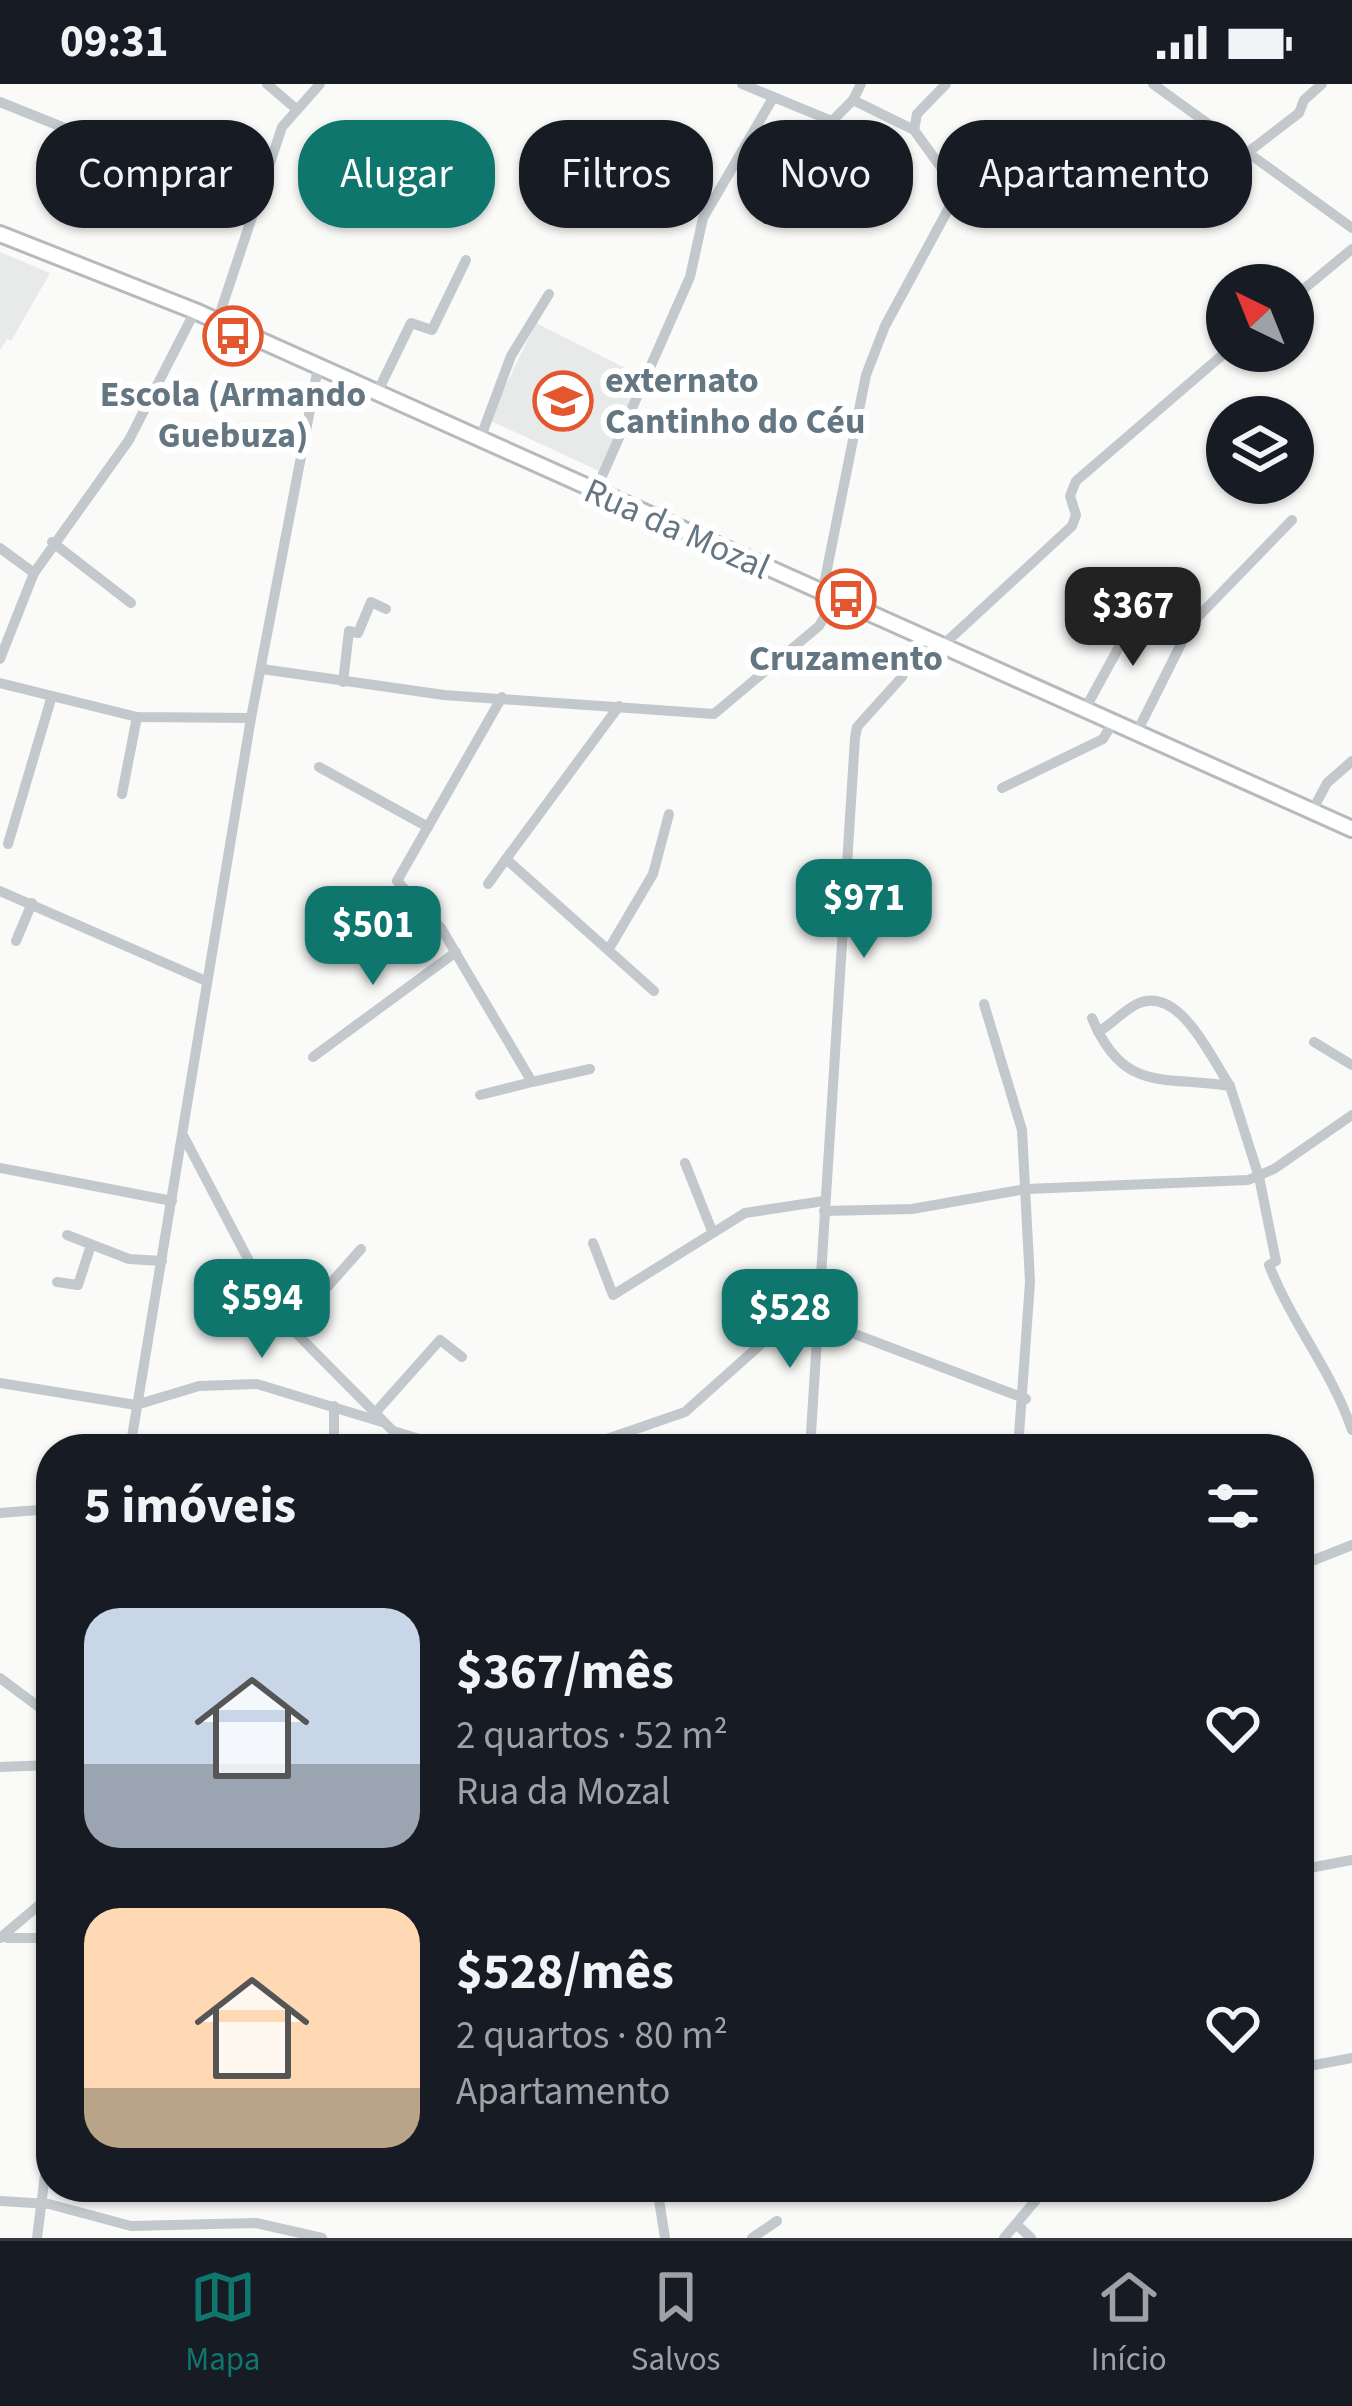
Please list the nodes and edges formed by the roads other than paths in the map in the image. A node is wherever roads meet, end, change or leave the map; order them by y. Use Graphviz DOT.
graph roads {
  1 [pos="268,84"];
  2 [pos="320,84"];
  3 [pos="742,84"];
  4 [pos="861,84"];
  5 [pos="946,84"];
  6 [pos="1153,84"];
  7 [pos="1322,84"];
  8 [pos="773,98"];
  9 [pos="854,100"];
  10 [pos="0,102"];
  11 [pos="295,108"];
  12 [pos="45,120"];
  13 [pos="1202,120"];
  14 [pos="914,130"];
  15 [pos="1252,149"];
  16 [pos="1252,157"];
  17 [pos="1352,228"];
  18 [pos="0,234"];
  19 [pos="1352,249"];
  20 [pos="466,260"];
  21 [pos="1314,281"];
  22 [pos="549,294"];
  23 [pos="195,311"];
  24 [pos="217,322"];
  25 [pos="318,368"];
  26 [pos="1206,369"];
  27 [pos="377,393"];
  28 [pos="480,439"];
  29 [pos="595,492"];
  30 [pos="1292,520"];
  31 [pos="52,542"];
  32 [pos="0,548"];
  33 [pos="34,573"];
  34 [pos="829,596"];
  35 [pos="130,603"];
  36 [pos="1141,607"];
  37 [pos="386,609"];
  38 [pos="921,636"];
  39 [pos="942,646"];
  40 [pos="0,658"];
  41 [pos="262,669"];
  42 [pos="343,682"];
  43 [pos="0,683"];
  44 [pos="502,697"];
  45 [pos="51,699"];
  46 [pos="619,706"];
  47 [pos="1085,709"];
  48 [pos="137,717"];
  49 [pos="251,718"];
  50 [pos="1113,722"];
  51 [pos="1137,732"];
  52 [pos="1352,761"];
  53 [pos="320,767"];
  54 [pos="1002,788"];
  55 [pos="122,794"];
  56 [pos="1312,811"];
  57 [pos="668,814"];
  58 [pos="428,827"];
  59 [pos="1352,829"];
  60 [pos="8,844"];
  61 [pos="506,859"];
  62 [pos="488,884"];
  63 [pos="0,891"];
  64 [pos="32,903"];
  65 [pos="16,941"];
  66 [pos="610,947"];
  67 [pos="456,952"];
  68 [pos="206,981"];
  69 [pos="654,992"];
  70 [pos="984,1004"];
  71 [pos="1092,1018"];
  72 [pos="1098,1032"];
  73 [pos="1314,1042"];
  74 [pos="313,1057"];
  75 [pos="1352,1065"];
  76 [pos="590,1069"];
  77 [pos="532,1082"];
  78 [pos="1230,1086"];
  79 [pos="480,1096"];
  80 [pos="1352,1115"];
  81 [pos="182,1134"];
  82 [pos="685,1162"];
  83 [pos="0,1168"];
  84 [pos="1259,1177"];
  85 [pos="1026,1189"];
  86 [pos="172,1202"];
  87 [pos="824,1206"];
  88 [pos="712,1231"];
  89 [pos="68,1235"];
  90 [pos="593,1243"];
  91 [pos="91,1245"];
  92 [pos="361,1249"];
  93 [pos="161,1261"];
  94 [pos="57,1282"];
  95 [pos="816,1295"];
  96 [pos="815,1319"];
  97 [pos="290,1328"];
  98 [pos="462,1357"];
  99 [pos="0,1383"];
  100 [pos="1025,1399"];
  101 [pos="136,1405"];
  102 [pos="334,1406"];
  103 [pos="375,1413"];
  104 [pos="385,1423"];
  105 [pos="1352,1430"];
  106 [pos="132,1434"];
  107 [pos="334,1434"];
  108 [pos="400,1434"];
  109 [pos="622,1434"];
  110 [pos="811,1434"];
  111 [pos="1020,1434"];
  112 [pos="36,1509"];
  113 [pos="0,1513"];
  114 [pos="1352,1545"];
  115 [pos="1314,1560"];
  116 [pos="0,1678"];
  117 [pos="36,1705"];
  118 [pos="36,1766"];
  119 [pos="0,1767"];
  120 [pos="1352,1860"];
  121 [pos="1314,1867"];
  122 [pos="36,1908"];
  123 [pos="36,1938"];
  124 [pos="0,1939"];
  125 [pos="1352,2059"];
  126 [pos="1314,2065"];
  127 [pos="0,2201"];
  128 [pos="40,2202"];
  129 [pos="659,2202"];
  130 [pos="1034,2202"];
  131 [pos="39,2206"];
  132 [pos="777,2221"];
  133 [pos="1016,2224"];
  134 [pos="130,2232"];
  135 [pos="198,2232"];
  136 [pos="37,2238"];
  137 [pos="322,2238"];
  138 [pos="665,2238"];
  139 [pos="752,2238"];
  140 [pos="1004,2238"];
  141 [pos="1031,2238"];
  1 -- 11 [label="street"];
  2 -- 11 [label="street"];
  3 -- 8 [label="street"];
  4 -- 9 [label="street"];
  5 -- 14 [label="street"];
  6 -- 13 [label="street"];
  7 -- 15 [label="street"];
  8 -- 9 [label="street"];
  8 -- 29 [label="street"];
  9 -- 14 [label="street"];
  10 -- 12 [label="street"];
  11 -- 24 [label="street"];
  14 -- 34 [label="street"];
  16 -- 17 [label="street"];
  18 -- 23 [label="main road, Rua da Mozal"];
  19 -- 21 [label="street"];
  20 -- 27 [label="street"];
  22 -- 28 [label="street"];
  23 -- 24 [label="main road, Rua da Mozal"];
  23 -- 31 [label="street"];
  24 -- 25 [label="main road, Rua da Mozal"];
  25 -- 27 [label="main road, Rua da Mozal"];
  25 -- 41 [label="street"];
  26 -- 39 [label="street"];
  27 -- 28 [label="main road, Rua da Mozal"];
  28 -- 29 [label="main road, Rua da Mozal"];
  29 -- 34 [label="main road, Rua da Mozal"];
  30 -- 51 [label="street"];
  31 -- 33 [label="street"];
  31 -- 35 [label="street"];
  32 -- 33 [label="street"];
  33 -- 40 [label="street"];
  34 -- 38 [label="main road, Rua da Mozal"];
  34 -- 46 [label="street"];
  36 -- 47 [label="street"];
  37 -- 42 [label="street"];
  38 -- 39 [label="main road, Rua da Mozal"];
  38 -- 87 [label="street"];
  39 -- 47 [label="main road, Rua da Mozal"];
  41 -- 42 [label="street"];
  41 -- 49 [label="street"];
  42 -- 44 [label="street"];
  43 -- 45 [label="street"];
  44 -- 46 [label="street"];
  44 -- 58 [label="street"];
  45 -- 48 [label="street"];
  45 -- 60 [label="street"];
  46 -- 61 [label="street"];
  47 -- 50 [label="main road, Rua da Mozal"];
  48 -- 49 [label="street"];
  48 -- 55 [label="street"];
  49 -- 68 [label="street"];
  50 -- 51 [label="main road, Rua da Mozal"];
  50 -- 54 [label="street"];
  51 -- 56 [label="main road, Rua da Mozal"];
  52 -- 56 [label="street"];
  53 -- 58 [label="street"];
  56 -- 59 [label="main road, Rua da Mozal"];
  57 -- 66 [label="street"];
  58 -- 67 [label="street"];
  61 -- 62 [label="street"];
  61 -- 66 [label="street"];
  63 -- 64 [label="street"];
  64 -- 65 [label="street"];
  64 -- 68 [label="street"];
  66 -- 69 [label="street"];
  67 -- 74 [label="street"];
  67 -- 77 [label="street"];
  68 -- 81 [label="street"];
  70 -- 85 [label="street"];
  71 -- 72 [label="street"];
  72 -- 78 [label="street"];
  72 -- 78 [label="street"];
  73 -- 75 [label="street"];
  76 -- 77 [label="street"];
  77 -- 79 [label="street"];
  78 -- 84 [label="street"];
  80 -- 84 [label="street"];
  81 -- 86 [label="street"];
  81 -- 97 [label="street"];
  82 -- 88 [label="street"];
  83 -- 86 [label="street"];
  84 -- 85 [label="street"];
  84 -- 105 [label="street"];
  85 -- 87 [label="street"];
  85 -- 100 [label="street"];
  86 -- 93 [label="street"];
  87 -- 88 [label="street"];
  87 -- 95 [label="street"];
  88 -- 90 [label="street"];
  89 -- 91 [label="street"];
  91 -- 93 [label="street"];
  91 -- 94 [label="street"];
  92 -- 97 [label="street"];
  93 -- 101 [label="street"];
  95 -- 96 [label="street"];
  95 -- 109 [label="street"];
  96 -- 100 [label="street"];
  96 -- 110 [label="street"];
  97 -- 103 [label="street"];
  98 -- 103 [label="street"];
  99 -- 101 [label="street"];
  100 -- 111 [label="street"];
  101 -- 102 [label="street"];
  101 -- 106 [label="street"];
  102 -- 104 [label="street"];
  102 -- 107 [label="street"];
  103 -- 104 [label="street"];
  104 -- 108 [label="street"];
  112 -- 113 [label="street"];
  114 -- 115 [label="street"];
  116 -- 117 [label="street"];
  118 -- 119 [label="street"];
  120 -- 121 [label="street"];
  122 -- 124 [label="street"];
  123 -- 124 [label="street"];
  125 -- 126 [label="street"];
  127 -- 131 [label="street"];
  128 -- 131 [label="street"];
  129 -- 138 [label="street"];
  130 -- 133 [label="street"];
  131 -- 134 [label="street"];
  131 -- 136 [label="street"];
  132 -- 139 [label="street"];
  133 -- 140 [label="street"];
  133 -- 141 [label="street"];
  134 -- 135 [label="street"];
  135 -- 137 [label="street"];
}
